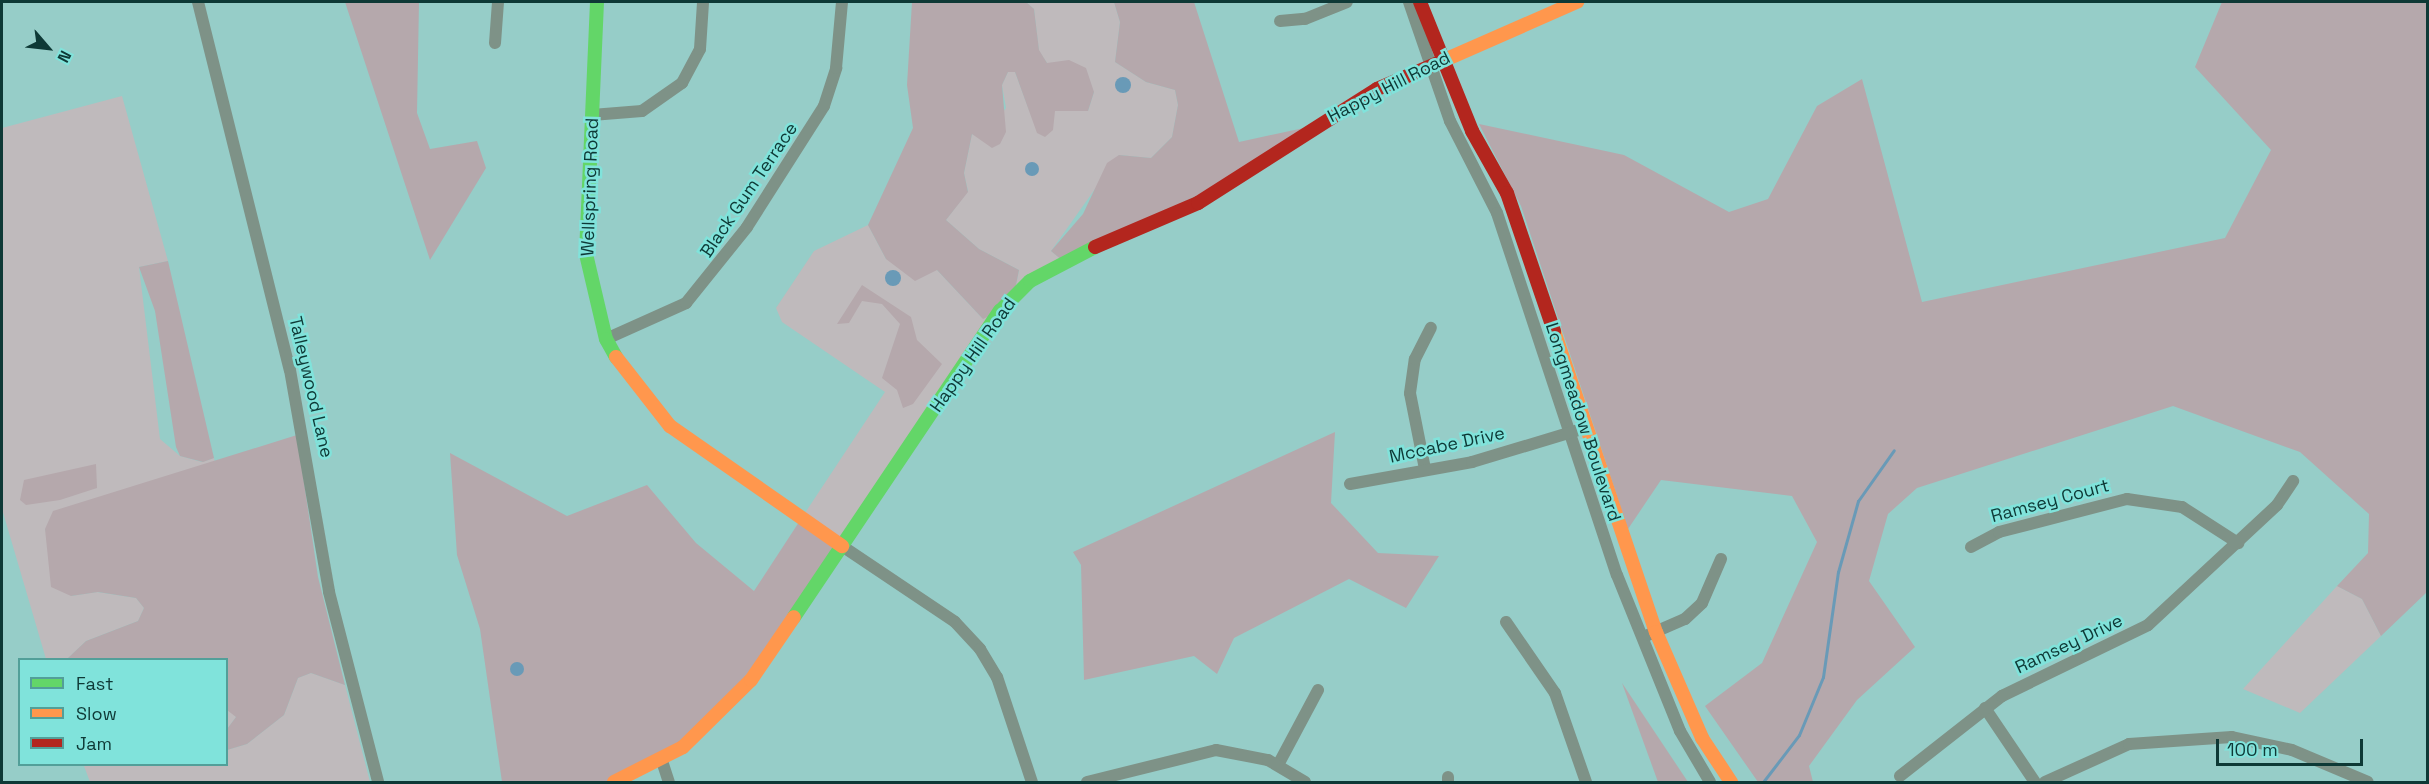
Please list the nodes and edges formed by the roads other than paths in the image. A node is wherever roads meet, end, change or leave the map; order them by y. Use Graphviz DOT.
graph roads {
  1 [pos="198,2"];
  2 [pos="498,2"];
  3 [pos="597,2"];
  4 [pos="703,2"];
  5 [pos="842,2"];
  6 [pos="1347,2"];
  7 [pos="1409,2"];
  8 [pos="1420,2"];
  9 [pos="1577,2"];
  10 [pos="1280,21"];
  11 [pos="495,42"];
  12 [pos="1446,57"];
  13 [pos="1431,64"];
  14 [pos="592,115"];
  15 [pos="1431,328"];
  16 [pos="606,339"];
  17 [pos="1585,428"];
  18 [pos="1569,433"];
  19 [pos="1425,470"];
  20 [pos="2293,481"];
  21 [pos="1350,484"];
  22 [pos="2238,543"];
  23 [pos="842,546"];
  24 [pos="1971,548"];
  25 [pos="1721,559"];
  26 [pos="1506,622"];
  27 [pos="1656,632"];
  28 [pos="1642,638"];
  29 [pos="1318,690"];
  30 [pos="1985,708"];
  31 [pos="662,761"];
  32 [pos="1278,765"];
  33 [pos="1900,776"];
  34 [pos="672,781"];
  35 [pos="378,783"];
  36 [pos="614,783"];
  37 [pos="1032,783"];
  38 [pos="1087,783"];
  39 [pos="1305,783"];
  40 [pos="1586,783"];
  41 [pos="1710,783"];
  42 [pos="1731,783"];
  43 [pos="2035,783"];
  44 [pos="2045,783"];
  45 [pos="2368,783"];
  1 -- 35 [label="street, Talleywood Lane"];
  2 -- 11 [label="street"];
  3 -- 14 [label="street, Wellspring Road"];
  4 -- 14 [label="street"];
  5 -- 16 [label="street, Black Gum Terrace"];
  6 -- 10 [label="street"];
  7 -- 13 [label="street, Longmeadow Boulevard"];
  8 -- 12 [label="street, Longmeadow Boulevard"];
  9 -- 12 [label="street, Happy Hill Road"];
  12 -- 13 [label="street, Happy Hill Road"];
  12 -- 17 [label="street, Longmeadow Boulevard"];
  13 -- 18 [label="street, Longmeadow Boulevard"];
  13 -- 23 [label="street, Happy Hill Road"];
  14 -- 16 [label="street, Wellspring Road"];
  15 -- 19 [label="street"];
  16 -- 23 [label="street, Wellspring Road"];
  17 -- 18 [label="street, Mccabe Drive"];
  17 -- 27 [label="street, Longmeadow Boulevard"];
  18 -- 19 [label="street, Mccabe Drive"];
  18 -- 28 [label="street, Longmeadow Boulevard"];
  19 -- 21 [label="street, Mccabe Drive"];
  20 -- 22 [label="street, Ramsey Drive"];
  22 -- 24 [label="street, Ramsey Court"];
  22 -- 30 [label="street, Ramsey Drive"];
  23 -- 31 [label="street, Happy Hill Road"];
  23 -- 37 [label="street"];
  25 -- 27 [label="street"];
  26 -- 40 [label="street"];
  27 -- 28 [label="street"];
  27 -- 42 [label="street, Longmeadow Boulevard"];
  28 -- 41 [label="street, Longmeadow Boulevard"];
  29 -- 32 [label="street"];
  30 -- 33 [label="street, Ramsey Drive"];
  30 -- 43 [label="street"];
  31 -- 34 [label="street"];
  31 -- 36 [label="street, Happy Hill Road"];
  32 -- 38 [label="street"];
  32 -- 39 [label="street"];
  44 -- 45 [label="street"];
}
